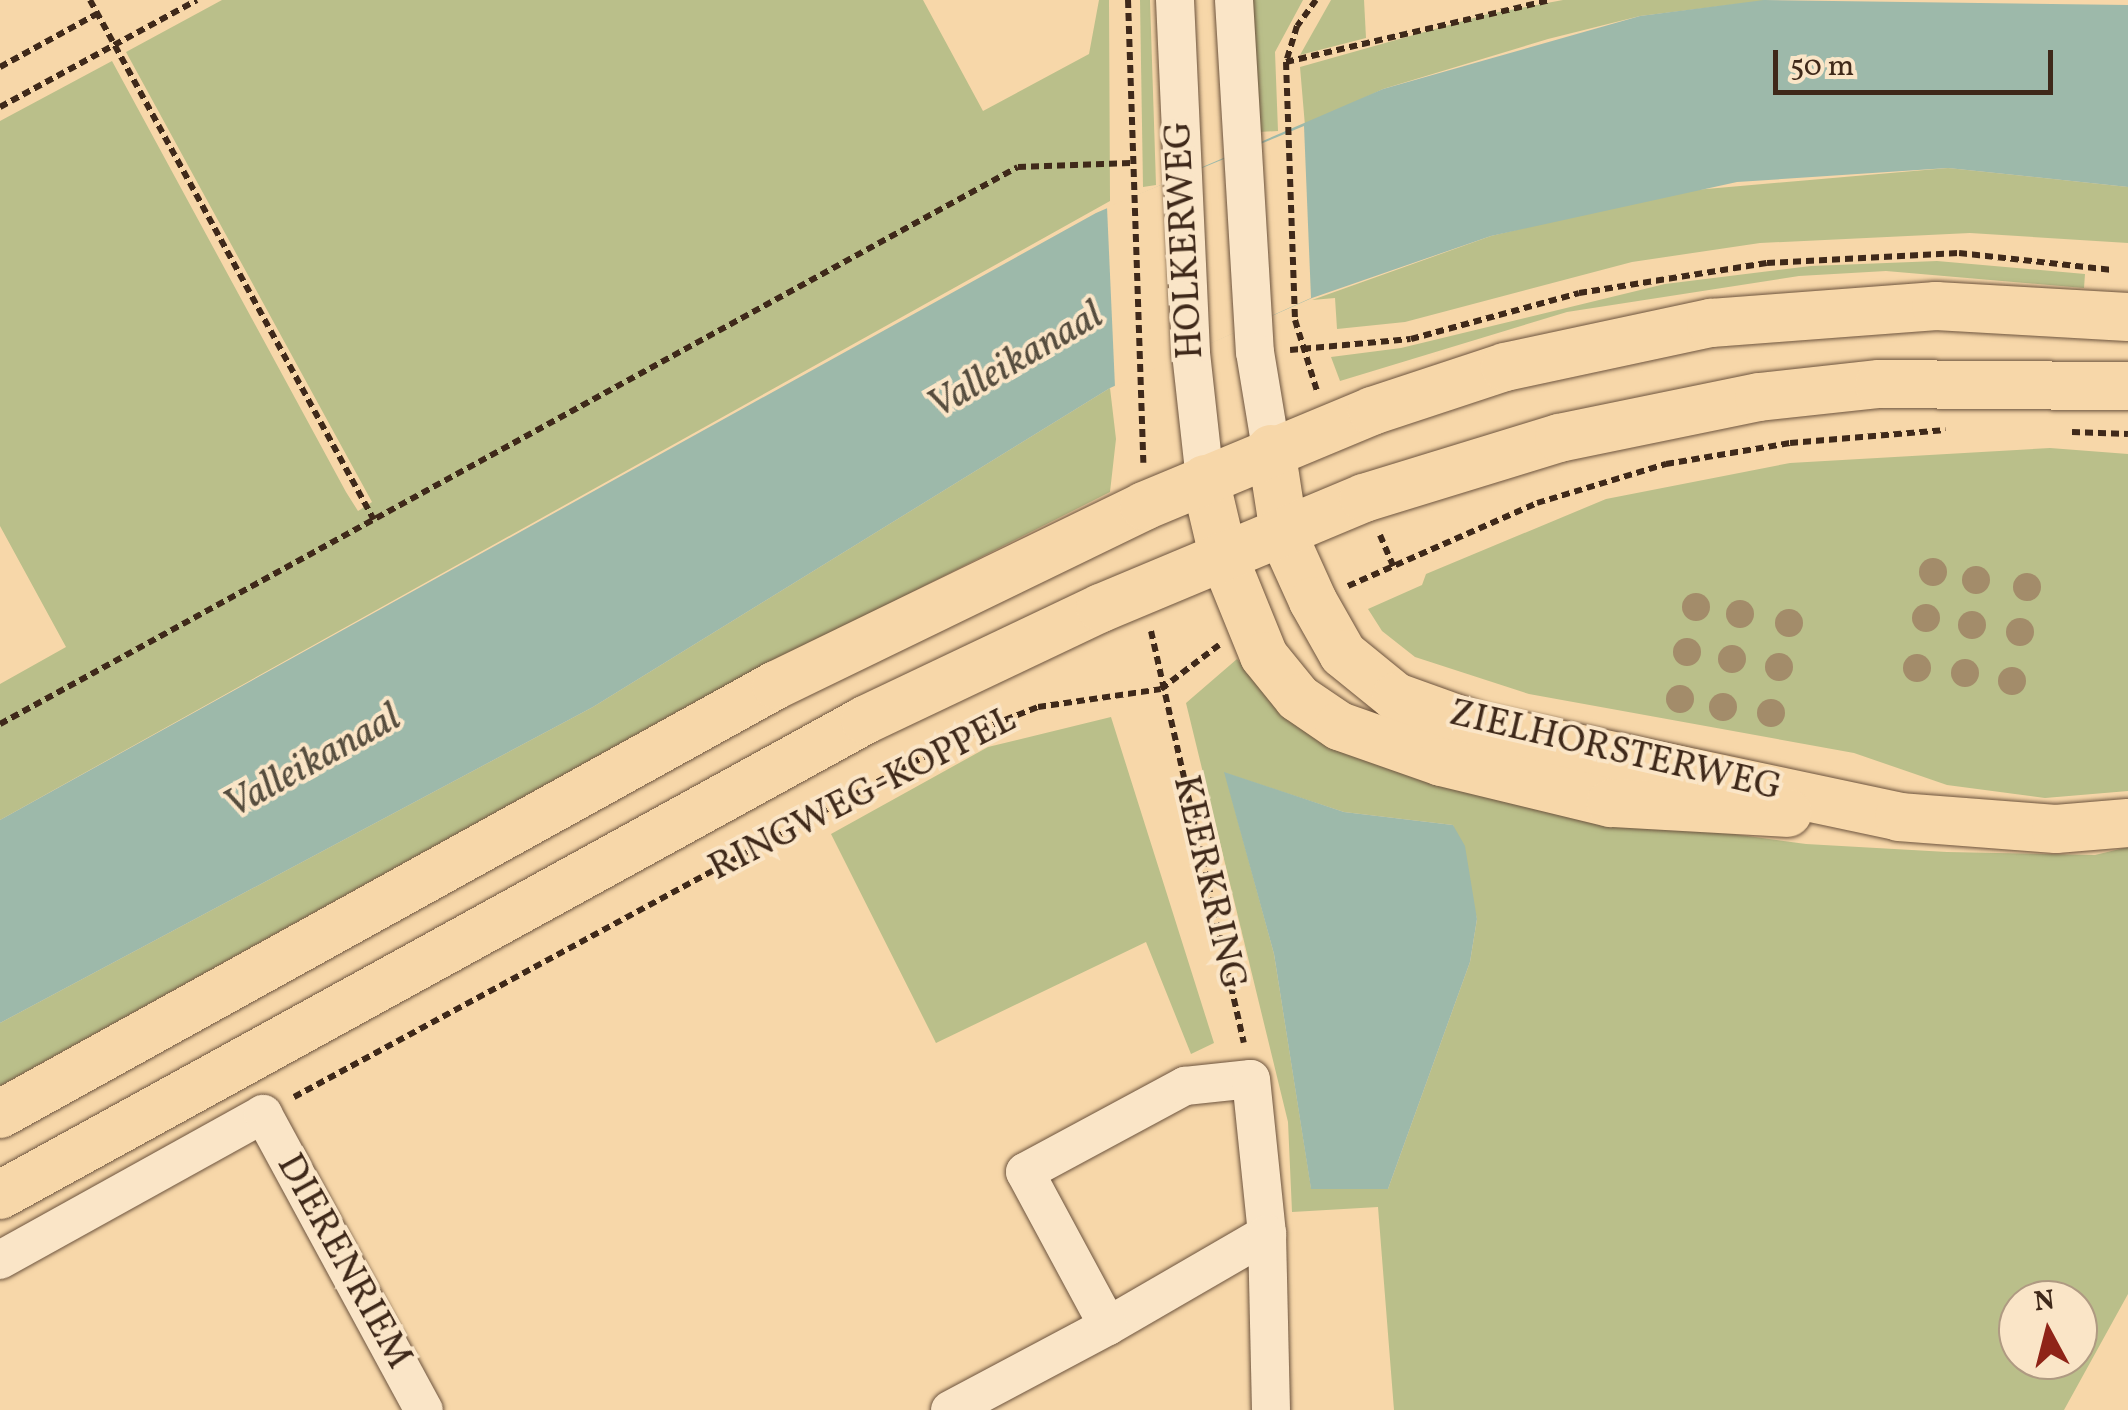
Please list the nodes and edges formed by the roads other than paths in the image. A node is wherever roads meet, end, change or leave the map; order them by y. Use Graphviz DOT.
graph roads {
  1 [pos="1174,0"];
  2 [pos="1234,0"];
  3 [pos="2128,318"];
  4 [pos="2128,386"];
  5 [pos="1271,450"];
  6 [pos="1205,479"];
  7 [pos="1283,531"];
  8 [pos="1222,555"];
  9 [pos="1861,811"];
  10 [pos="2128,823"];
  11 [pos="0,1114"];
  12 [pos="0,1195"];
  13 [pos="1266,1234"];
  14 [pos="0,1260"];
  15 [pos="1108,1326"];
  16 [pos="424,1410"];
  17 [pos="950,1410"];
  18 [pos="1271,1410"];
  1 -- 6 [label="street, HOLKERWEG"];
  2 -- 5 [label="street, HOLKERWEG"];
  3 -- 5 [label="main road"];
  4 -- 7 [label="main road, RINGWEG-KOPPEL"];
  5 -- 6 [label="main road"];
  5 -- 7 [label="main road, ZIELHORSTERWEG"];
  6 -- 8 [label="main road, ZIELHORSTERWEG"];
  6 -- 11 [label="main road"];
  7 -- 8 [label="main road, RINGWEG-KOPPEL"];
  7 -- 9 [label="main road, ZIELHORSTERWEG"];
  8 -- 9 [label="main road, ZIELHORSTERWEG"];
  8 -- 12 [label="main road, RINGWEG-KOPPEL"];
  9 -- 10 [label="main road, ZIELHORSTERWEG"];
  13 -- 15 [label="street"];
  13 -- 15 [label="street"];
  13 -- 18 [label="street"];
  14 -- 16 [label="street, DIERENRIEM"];
  15 -- 17 [label="street"];
}
